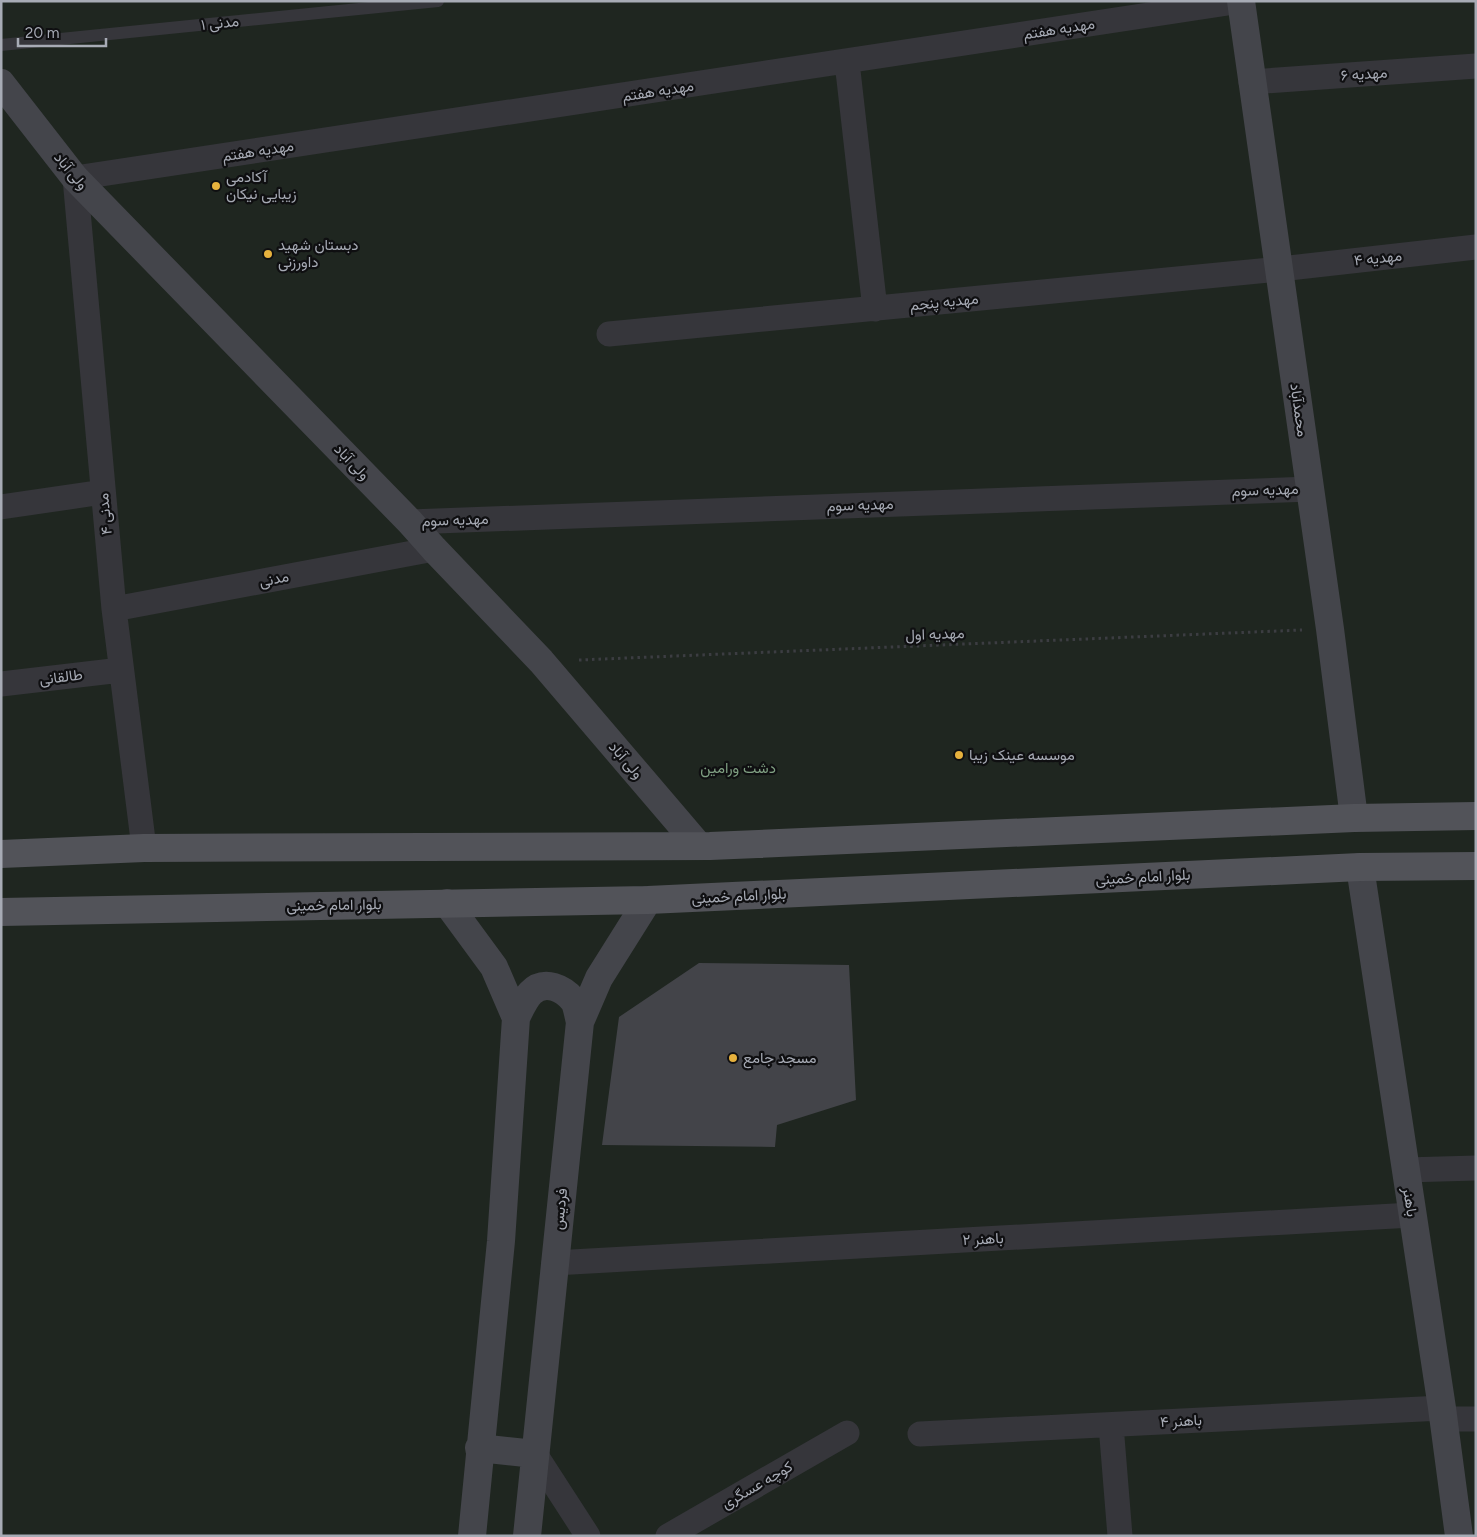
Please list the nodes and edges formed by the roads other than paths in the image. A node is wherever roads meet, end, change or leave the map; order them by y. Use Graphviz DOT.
graph roads {
  1 [pos="438,1"];
  2 [pos="1241,1"];
  3 [pos="1,45"];
  4 [pos="846,62"];
  5 [pos="1476,66"];
  6 [pos="1251,82"];
  7 [pos="1,83"];
  8 [pos="76,178"];
  9 [pos="1476,247"];
  10 [pos="1280,269"];
  11 [pos="875,309"];
  12 [pos="609,334"];
  13 [pos="1310,489"];
  14 [pos="103,492"];
  15 [pos="1,507"];
  16 [pos="410,522"];
  17 [pos="434,549"];
  18 [pos="114,609"];
  19 [pos="121,670"];
  20 [pos="1,684"];
  21 [pos="1476,816"];
  22 [pos="1354,818"];
  23 [pos="699,846"];
  24 [pos="144,848"];
  25 [pos="1,854"];
  26 [pos="1476,866"];
  27 [pos="1360,867"];
  28 [pos="648,900"];
  29 [pos="447,903"];
  30 [pos="1,912"];
  31 [pos="516,1018"];
  32 [pos="580,1022"];
  33 [pos="1476,1168"];
  34 [pos="1405,1170"];
  35 [pos="1412,1215"];
  36 [pos="554,1263"];
  37 [pos="1443,1414"];
  38 [pos="1476,1419"];
  39 [pos="1111,1425"];
  40 [pos="847,1433"];
  41 [pos="920,1434"];
  42 [pos="479,1448"];
  43 [pos="535,1454"];
  44 [pos="472,1536"];
  45 [pos="527,1536"];
  46 [pos="588,1536"];
  47 [pos="668,1536"];
  48 [pos="1120,1536"];
  49 [pos="1459,1536"];
  1 -- 3 [label="lane, مدنی ۱"];
  2 -- 4 [label="street, مهدیه هفتم"];
  2 -- 6 [label="street, محمدآباد"];
  4 -- 8 [label="street, مهدیه هفتم"];
  4 -- 11 [label="street"];
  5 -- 6 [label="street, مهدیه ۶"];
  6 -- 10 [label="street, محمدآباد"];
  7 -- 8 [label="street, ولی آباد"];
  8 -- 14 [label="street, مدنی ۴"];
  8 -- 16 [label="street, ولی آباد"];
  9 -- 10 [label="street, مهدیه ۴"];
  10 -- 11 [label="street, مهدیه پنجم"];
  10 -- 13 [label="street, محمدآباد"];
  11 -- 12 [label="street, مهدیه پنجم"];
  13 -- 16 [label="street, مهدیه سوم"];
  13 -- 22 [label="street, محمدآباد"];
  14 -- 15 [label="street"];
  14 -- 18 [label="street, مدنی ۴"];
  16 -- 17 [label="street, ولی آباد"];
  17 -- 18 [label="street, مدنی"];
  17 -- 23 [label="street, ولی آباد"];
  18 -- 19 [label="street, مدنی ۴"];
  19 -- 20 [label="street, طالقانی"];
  19 -- 24 [label="street, مدنی ۴"];
  21 -- 22 [label="main road"];
  22 -- 23 [label="main road"];
  23 -- 24 [label="main road"];
  24 -- 25 [label="main road"];
  26 -- 27 [label="main road, بلوار امام خمینی"];
  27 -- 28 [label="main road, بلوار امام خمینی"];
  27 -- 34 [label="street, باهنر"];
  28 -- 29 [label="main road, بلوار امام خمینی"];
  28 -- 32 [label="street, فردیس"];
  29 -- 30 [label="main road, بلوار امام خمینی"];
  29 -- 31 [label="street"];
  31 -- 32 [label="street"];
  31 -- 42 [label="street"];
  32 -- 36 [label="street, فردیس"];
  33 -- 34 [label="street"];
  34 -- 35 [label="street, باهنر"];
  35 -- 36 [label="street, باهنر ۲"];
  35 -- 37 [label="street, باهنر"];
  36 -- 43 [label="street, فردیس"];
  37 -- 38 [label="street, باهنر ۴"];
  37 -- 39 [label="street, باهنر ۴"];
  37 -- 49 [label="street, باهنر"];
  39 -- 41 [label="street, باهنر ۴"];
  39 -- 48 [label="street"];
  40 -- 47 [label="street, کوچه عسگری"];
  42 -- 43 [label="street"];
  42 -- 44 [label="street"];
  43 -- 45 [label="street, فردیس"];
  43 -- 46 [label="street"];
}
